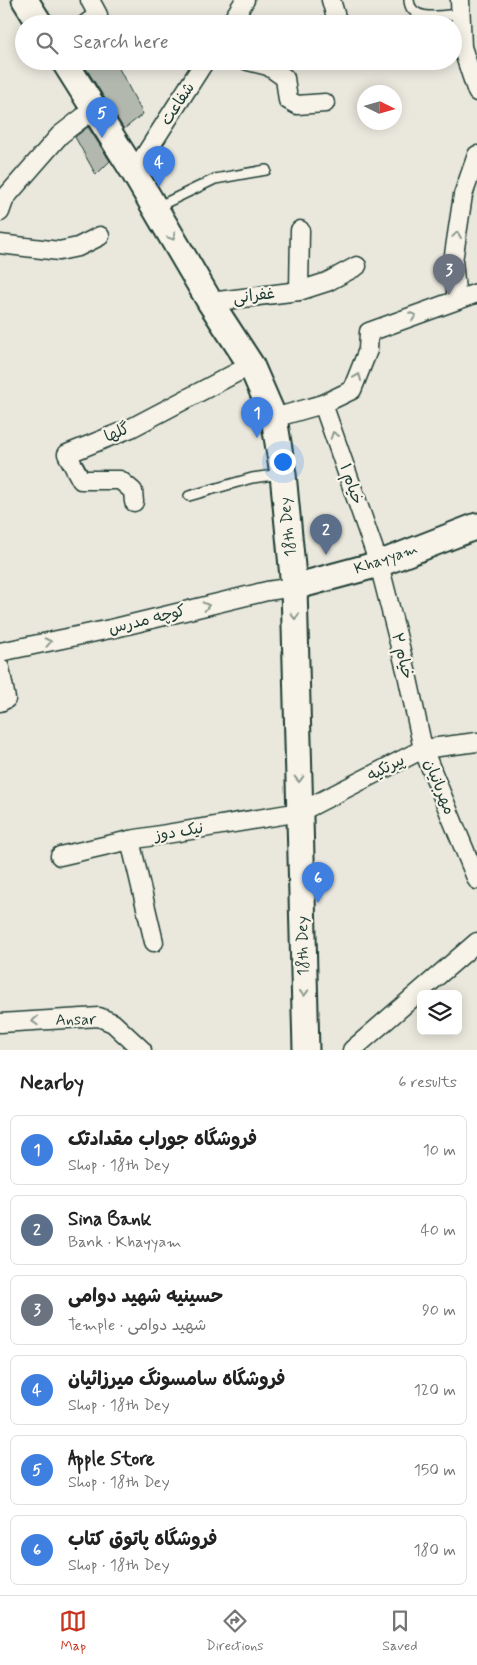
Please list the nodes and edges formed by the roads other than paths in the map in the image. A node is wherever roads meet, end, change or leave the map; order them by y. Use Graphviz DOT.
graph roads {
  1 [pos="25,0"];
  2 [pos="90,0"];
  3 [pos="245,0"];
  4 [pos="331,0"];
  5 [pos="410,0"];
  6 [pos="459,7"];
  7 [pos="34,15"];
  8 [pos="98,15"];
  9 [pos="236,15"];
  10 [pos="335,15"];
  11 [pos="424,15"];
  12 [pos="431,15"];
  13 [pos="462,47"];
  14 [pos="70,70"];
  15 [pos="199,70"];
  16 [pos="274,70"];
  17 [pos="477,92"];
  18 [pos="325,103"];
  19 [pos="95,108"];
  20 [pos="477,155"];
  21 [pos="266,170"];
  22 [pos="134,172"];
  23 [pos="154,208"];
  24 [pos="0,212"];
  25 [pos="300,230"];
  26 [pos="100,236"];
  27 [pos="0,244"];
  28 [pos="357,266"];
  29 [pos="298,291"];
  30 [pos="477,293"];
  31 [pos="457,300"];
  32 [pos="210,302"];
  33 [pos="251,365"];
  34 [pos="323,404"];
  35 [pos="274,418"];
  36 [pos="283,474"];
  37 [pos="189,496"];
  38 [pos="134,502"];
  39 [pos="477,526"];
  40 [pos="379,564"];
  41 [pos="294,587"];
  42 [pos="0,652"];
  43 [pos="0,668"];
  44 [pos="0,702"];
  45 [pos="477,742"];
  46 [pos="423,749"];
  47 [pos="300,812"];
  48 [pos="130,840"];
  49 [pos="60,856"];
  50 [pos="477,880"];
  51 [pos="154,942"];
  52 [pos="477,942"];
  53 [pos="0,1023"];
  54 [pos="142,1050"];
  55 [pos="306,1050"];
  56 [pos="352,1050"];
  1 -- 7 [label="main road"];
  2 -- 8 [label="street"];
  3 -- 9 [label="street"];
  4 -- 10 [label="street"];
  5 -- 11 [label="lane"];
  6 -- 12 [label="lane"];
  13 -- 17 [label="street"];
  14 -- 19 [label="main road, 18th Dey"];
  15 -- 22 [label="street, شفاعت"];
  16 -- 18 [label="street"];
  19 -- 22 [label="main road, 18th Dey"];
  19 -- 24 [label="street"];
  31 -- 20 [label="street, one-way"];
  21 -- 23 [label="lane"];
  22 -- 23 [label="main road, 18th Dey"];
  23 -- 32 [label="main road, 18th Dey, one-way"];
  25 -- 29 [label="street, غفرانی"];
  26 -- 27 [label="street"];
  28 -- 29 [label="street, غفرانی"];
  29 -- 32 [label="street, غفرانی"];
  30 -- 31 [label="street"];
  34 -- 31 [label="street, one-way"];
  32 -- 33 [label="main road, 18th Dey"];
  33 -- 35 [label="main road, 18th Dey"];
  33 -- 38 [label="street, گلها"];
  34 -- 35 [label="street"];
  40 -- 34 [label="street, خیام ۱, one-way"];
  35 -- 36 [label="main road, 18th Dey"];
  36 -- 37 [label="lane"];
  36 -- 41 [label="main road, 18th Dey"];
  39 -- 40 [label="main road, Khayyam"];
  40 -- 41 [label="main road, Khayyam"];
  40 -- 46 [label="street, خیام ۲"];
  42 -- 41 [label="street, کوچه مدرس, one-way"];
  41 -- 47 [label="main road, 18th Dey, one-way"];
  43 -- 44 [label="street"];
  45 -- 46 [label="street, پیرتکیه"];
  46 -- 47 [label="street, پیرتکیه"];
  46 -- 50 [label="street, مهربانیان"];
  47 -- 48 [label="street, نیک دوز"];
  47 -- 55 [label="main road, 18th Dey, one-way"];
  48 -- 49 [label="street, نیک دوز"];
  48 -- 51 [label="street"];
  52 -- 56 [label="street"];
  54 -- 53 [label="street, Ansar, one-way"];
}
